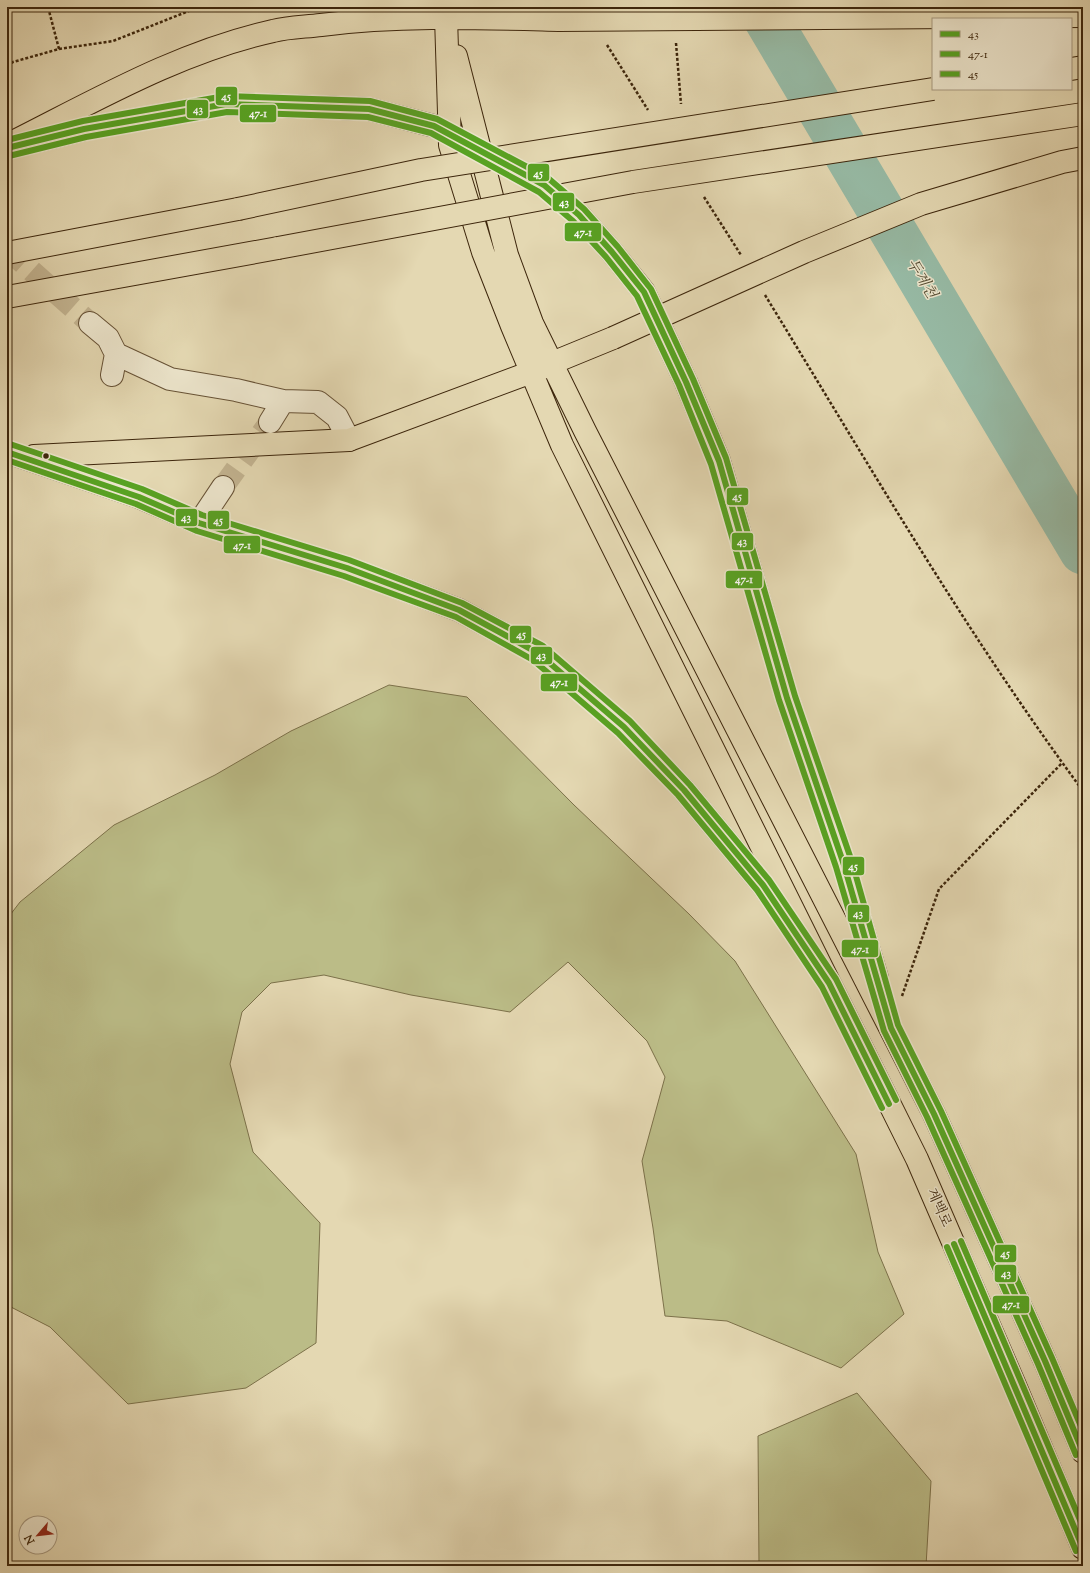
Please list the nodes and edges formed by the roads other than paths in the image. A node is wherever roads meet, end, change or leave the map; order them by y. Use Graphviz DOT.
graph roads {
  1 [pos="1083,16"];
  2 [pos="446,17"];
  3 [pos="1083,67"];
  4 [pos="1072,69"];
  5 [pos="932,89"];
  6 [pos="1083,114"];
  7 [pos="434,126"];
  8 [pos="7,145"];
  9 [pos="7,148"];
  10 [pos="1083,158"];
  11 [pos="496,160"];
  12 [pos="7,252"];
  13 [pos="7,297"];
  14 [pos="90,323"];
  15 [pos="552,362"];
  16 [pos="532,372"];
  17 [pos="283,401"];
  18 [pos="270,422"];
  19 [pos="349,440"];
  20 [pos="15,455"];
  21 [pos="223,487"];
  22 [pos="199,523"];
  23 [pos="829,983"];
  24 [pos="891,1028"];
  25 [pos="1083,1452"];
  26 [pos="1083,1548"];
  1 -- 2 [label="main road, bridge"];
  2 -- 8 [label="main road"];
  2 -- 15 [label="main road"];
  2 -- 16 [label="main road"];
  3 -- 4 [label="main road"];
  5 -- 12 [label="main road, bridge"];
  6 -- 13 [label="main road, bridge"];
  7 -- 9 [label="main road"];
  10 -- 15 [label="main road, bridge"];
  11 -- 24 [label="main road"];
  14 -- 17 [label="street"];
  15 -- 16 [label="main road"];
  15 -- 24 [label="main road"];
  16 -- 19 [label="main road"];
  16 -- 23 [label="main road"];
  17 -- 18 [label="street"];
  17 -- 19 [label="street"];
  19 -- 20 [label="main road"];
  20 -- 22 [label="main road"];
  21 -- 22 [label="street"];
  22 -- 23 [label="main road"];
  23 -- 26 [label="main road, 계백로"];
  24 -- 25 [label="main road"];
}
